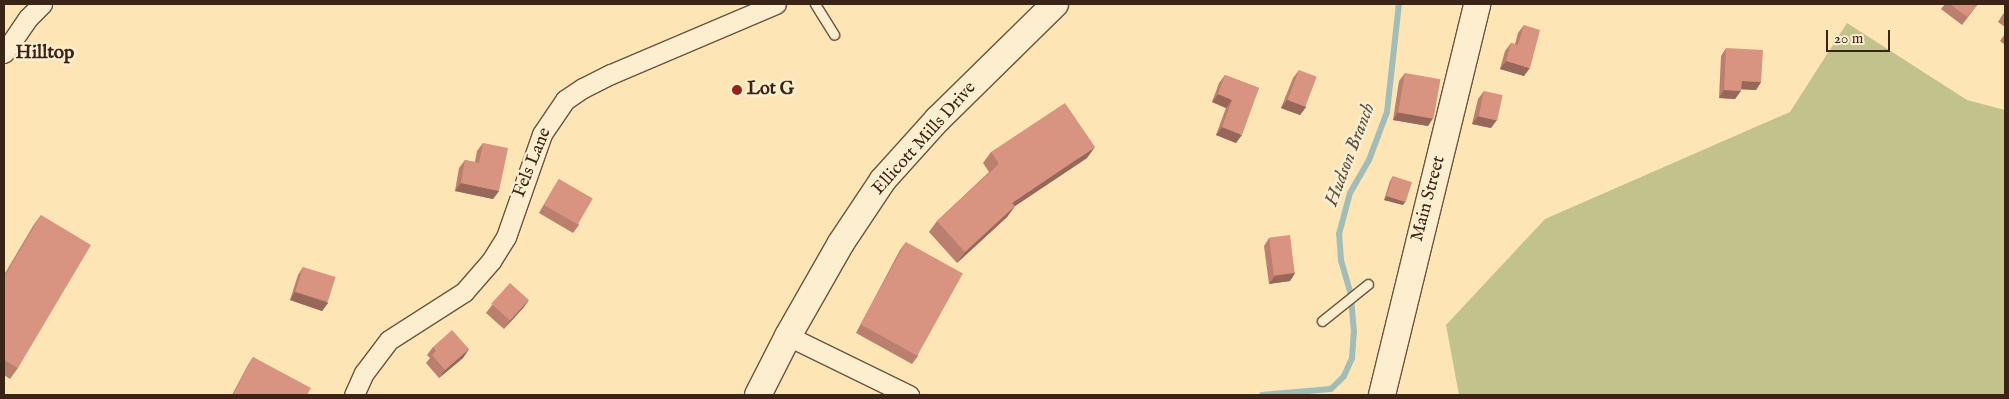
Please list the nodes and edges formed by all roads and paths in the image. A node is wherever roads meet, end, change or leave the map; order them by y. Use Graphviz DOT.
graph roads {
  1 [pos="42,4"];
  2 [pos="776,4"];
  3 [pos="815,4"];
  4 [pos="1055,4"];
  5 [pos="1477,4"];
  6 [pos="834,36"];
  7 [pos="4,54"];
  8 [pos="1368,284"];
  9 [pos="1322,321"];
  10 [pos="788,336"];
  11 [pos="354,395"];
  12 [pos="758,395"];
  13 [pos="910,395"];
  14 [pos="1382,395"];
  1 -- 7 [label="street"];
  2 -- 11 [label="street, Fels Lane"];
  3 -- 6 [label="lane"];
  4 -- 10 [label="main road, Ellicott Mills Drive"];
  5 -- 14 [label="main road, Main Street"];
  8 -- 9 [label="lane"];
  10 -- 12 [label="main road, Ellicott Mills Drive"];
  10 -- 13 [label="street"];
}
